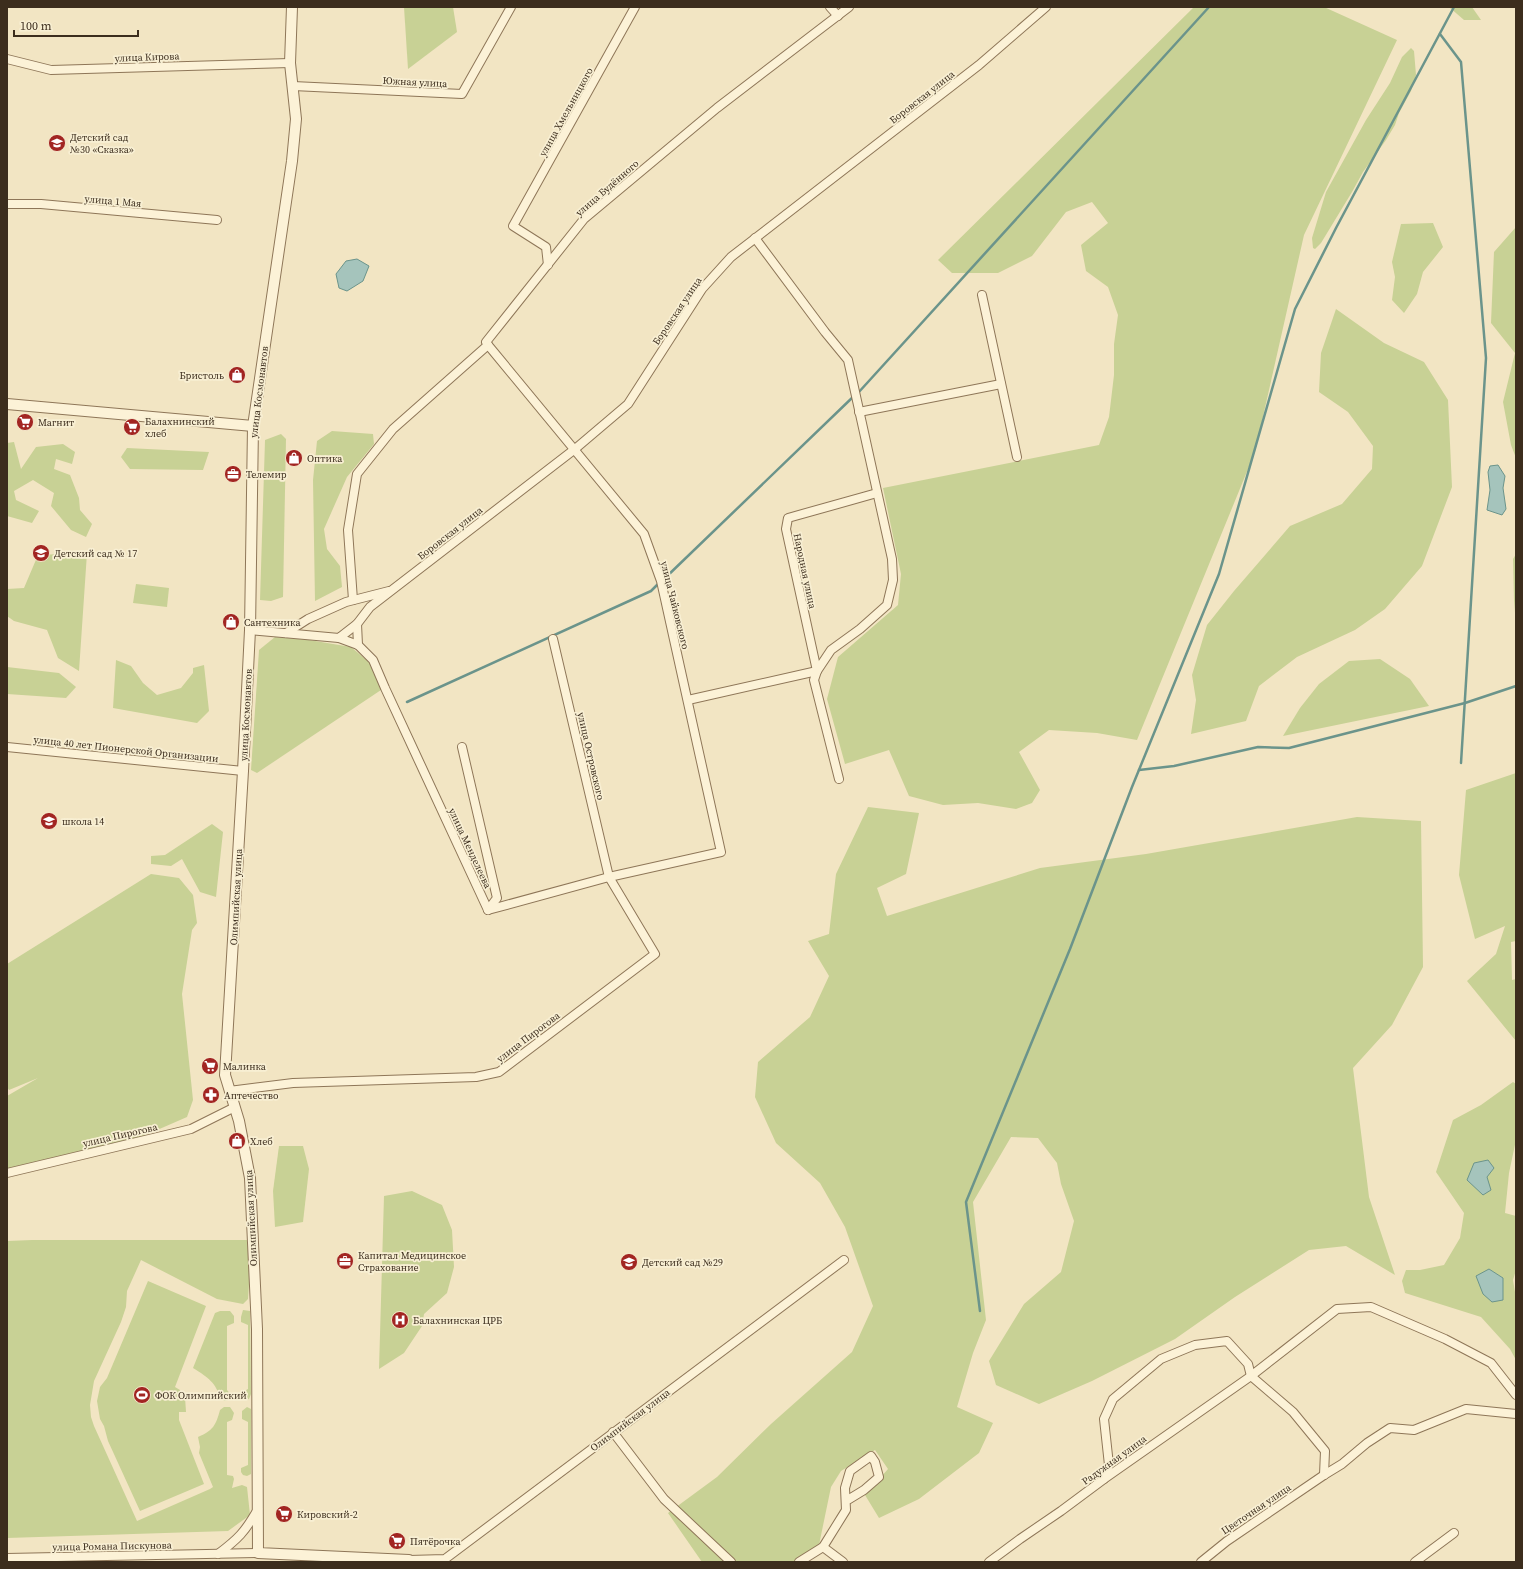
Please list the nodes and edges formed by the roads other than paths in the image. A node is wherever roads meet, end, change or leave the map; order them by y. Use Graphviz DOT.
graph roads {
  1 [pos="292,7"];
  2 [pos="511,7"];
  3 [pos="635,7"];
  4 [pos="830,7"];
  5 [pos="849,7"];
  6 [pos="1046,7"];
  7 [pos="838,16"];
  8 [pos="7,59"];
  9 [pos="290,63"];
  10 [pos="292,86"];
  11 [pos="7,204"];
  12 [pos="217,220"];
  13 [pos="756,238"];
  14 [pos="548,265"];
  15 [pos="982,295"];
  16 [pos="488,345"];
  17 [pos="1001,384"];
  18 [pos="7,404"];
  19 [pos="859,412"];
  20 [pos="253,426"];
  21 [pos="575,449"];
  22 [pos="1017,457"];
  23 [pos="877,492"];
  24 [pos="391,590"];
  25 [pos="352,600"];
  26 [pos="357,624"];
  27 [pos="250,630"];
  28 [pos="286,633"];
  29 [pos="339,638"];
  30 [pos="553,639"];
  31 [pos="358,645"];
  32 [pos="817,671"];
  33 [pos="688,700"];
  34 [pos="7,747"];
  35 [pos="462,747"];
  36 [pos="243,771"];
  37 [pos="839,779"];
  38 [pos="609,877"];
  39 [pos="488,910"];
  40 [pos="230,1091"];
  41 [pos="235,1107"];
  42 [pos="7,1173"];
  43 [pos="844,1260"];
  44 [pos="1251,1376"];
  45 [pos="1516,1395"];
  46 [pos="1516,1414"];
  47 [pos="613,1432"];
  48 [pos="1324,1475"];
  49 [pos="1104,1478"];
  50 [pos="846,1502"];
  51 [pos="258,1510"];
  52 [pos="1454,1533"];
  53 [pos="823,1547"];
  54 [pos="218,1554"];
  55 [pos="258,1554"];
  56 [pos="7,1558"];
  57 [pos="353,1560"];
  58 [pos="411,1561"];
  59 [pos="731,1562"];
  60 [pos="799,1562"];
  61 [pos="843,1562"];
  62 [pos="989,1562"];
  63 [pos="1201,1562"];
  64 [pos="1414,1562"];
  1 -- 9 [label="street, улица Космонавтов"];
  2 -- 10 [label="street, Южная улица"];
  3 -- 14 [label="street, улица Хмельницкого"];
  4 -- 7 [label="street"];
  5 -- 7 [label="street, улица Будённого"];
  6 -- 13 [label="street, Боровская улица"];
  7 -- 14 [label="street, улица Будённого"];
  8 -- 9 [label="street, улица Кирова"];
  9 -- 10 [label="street, улица Космонавтов"];
  10 -- 20 [label="street, улица Космонавтов"];
  11 -- 12 [label="street, улица 1 Мая"];
  13 -- 19 [label="street"];
  13 -- 21 [label="street, Боровская улица"];
  14 -- 16 [label="street, улица Будённого"];
  15 -- 17 [label="street"];
  16 -- 21 [label="street, улица Чайковского"];
  16 -- 25 [label="street, улица Будённого"];
  17 -- 19 [label="street"];
  17 -- 22 [label="street"];
  18 -- 20 [label="street"];
  19 -- 23 [label="street"];
  20 -- 27 [label="street, улица Космонавтов"];
  21 -- 24 [label="street, Боровская улица"];
  21 -- 33 [label="street, улица Чайковского"];
  23 -- 32 [label="street"];
  23 -- 32 [label="street, Народная улица"];
  24 -- 25 [label="street, Боровская улица"];
  24 -- 26 [label="street, Боровская улица"];
  25 -- 28 [label="street, Боровская улица"];
  26 -- 29 [label="street, Боровская улица"];
  26 -- 31 [label="street"];
  27 -- 28 [label="street"];
  27 -- 36 [label="street, улица Космонавтов"];
  28 -- 29 [label="street"];
  29 -- 31 [label="street, улица Менделеева"];
  30 -- 38 [label="street, улица Островского"];
  31 -- 39 [label="street, улица Менделеева"];
  32 -- 33 [label="street"];
  32 -- 37 [label="street, Народная улица"];
  33 -- 38 [label="street, улица Чайковского"];
  34 -- 36 [label="street, улица 40 лет Пионерской Организации"];
  35 -- 39 [label="street, улица Менделеева"];
  36 -- 40 [label="street, Олимпийская улица"];
  38 -- 39 [label="street"];
  38 -- 40 [label="street, улица Пирогова"];
  40 -- 41 [label="street, Олимпийская улица"];
  41 -- 42 [label="street, улица Пирогова"];
  41 -- 51 [label="street, Олимпийская улица"];
  43 -- 47 [label="street, Олимпийская улица"];
  44 -- 45 [label="street, Радужная улица"];
  44 -- 48 [label="street"];
  44 -- 49 [label="street, Радужная улица"];
  44 -- 49 [label="street"];
  46 -- 48 [label="street, Цветочная улица"];
  47 -- 58 [label="street, Олимпийская улица"];
  47 -- 59 [label="street"];
  48 -- 63 [label="street, Цветочная улица"];
  49 -- 62 [label="street, Радужная улица"];
  50 -- 50 [label="street"];
  50 -- 53 [label="street"];
  51 -- 54 [label="street"];
  51 -- 55 [label="street, Олимпийская улица"];
  52 -- 64 [label="street"];
  53 -- 60 [label="street"];
  53 -- 61 [label="street"];
  54 -- 55 [label="street, улица Романа Пискунова"];
  54 -- 56 [label="street, улица Романа Пискунова"];
  55 -- 57 [label="street, Олимпийская улица"];
  57 -- 58 [label="street, Олимпийская улица"];
}
